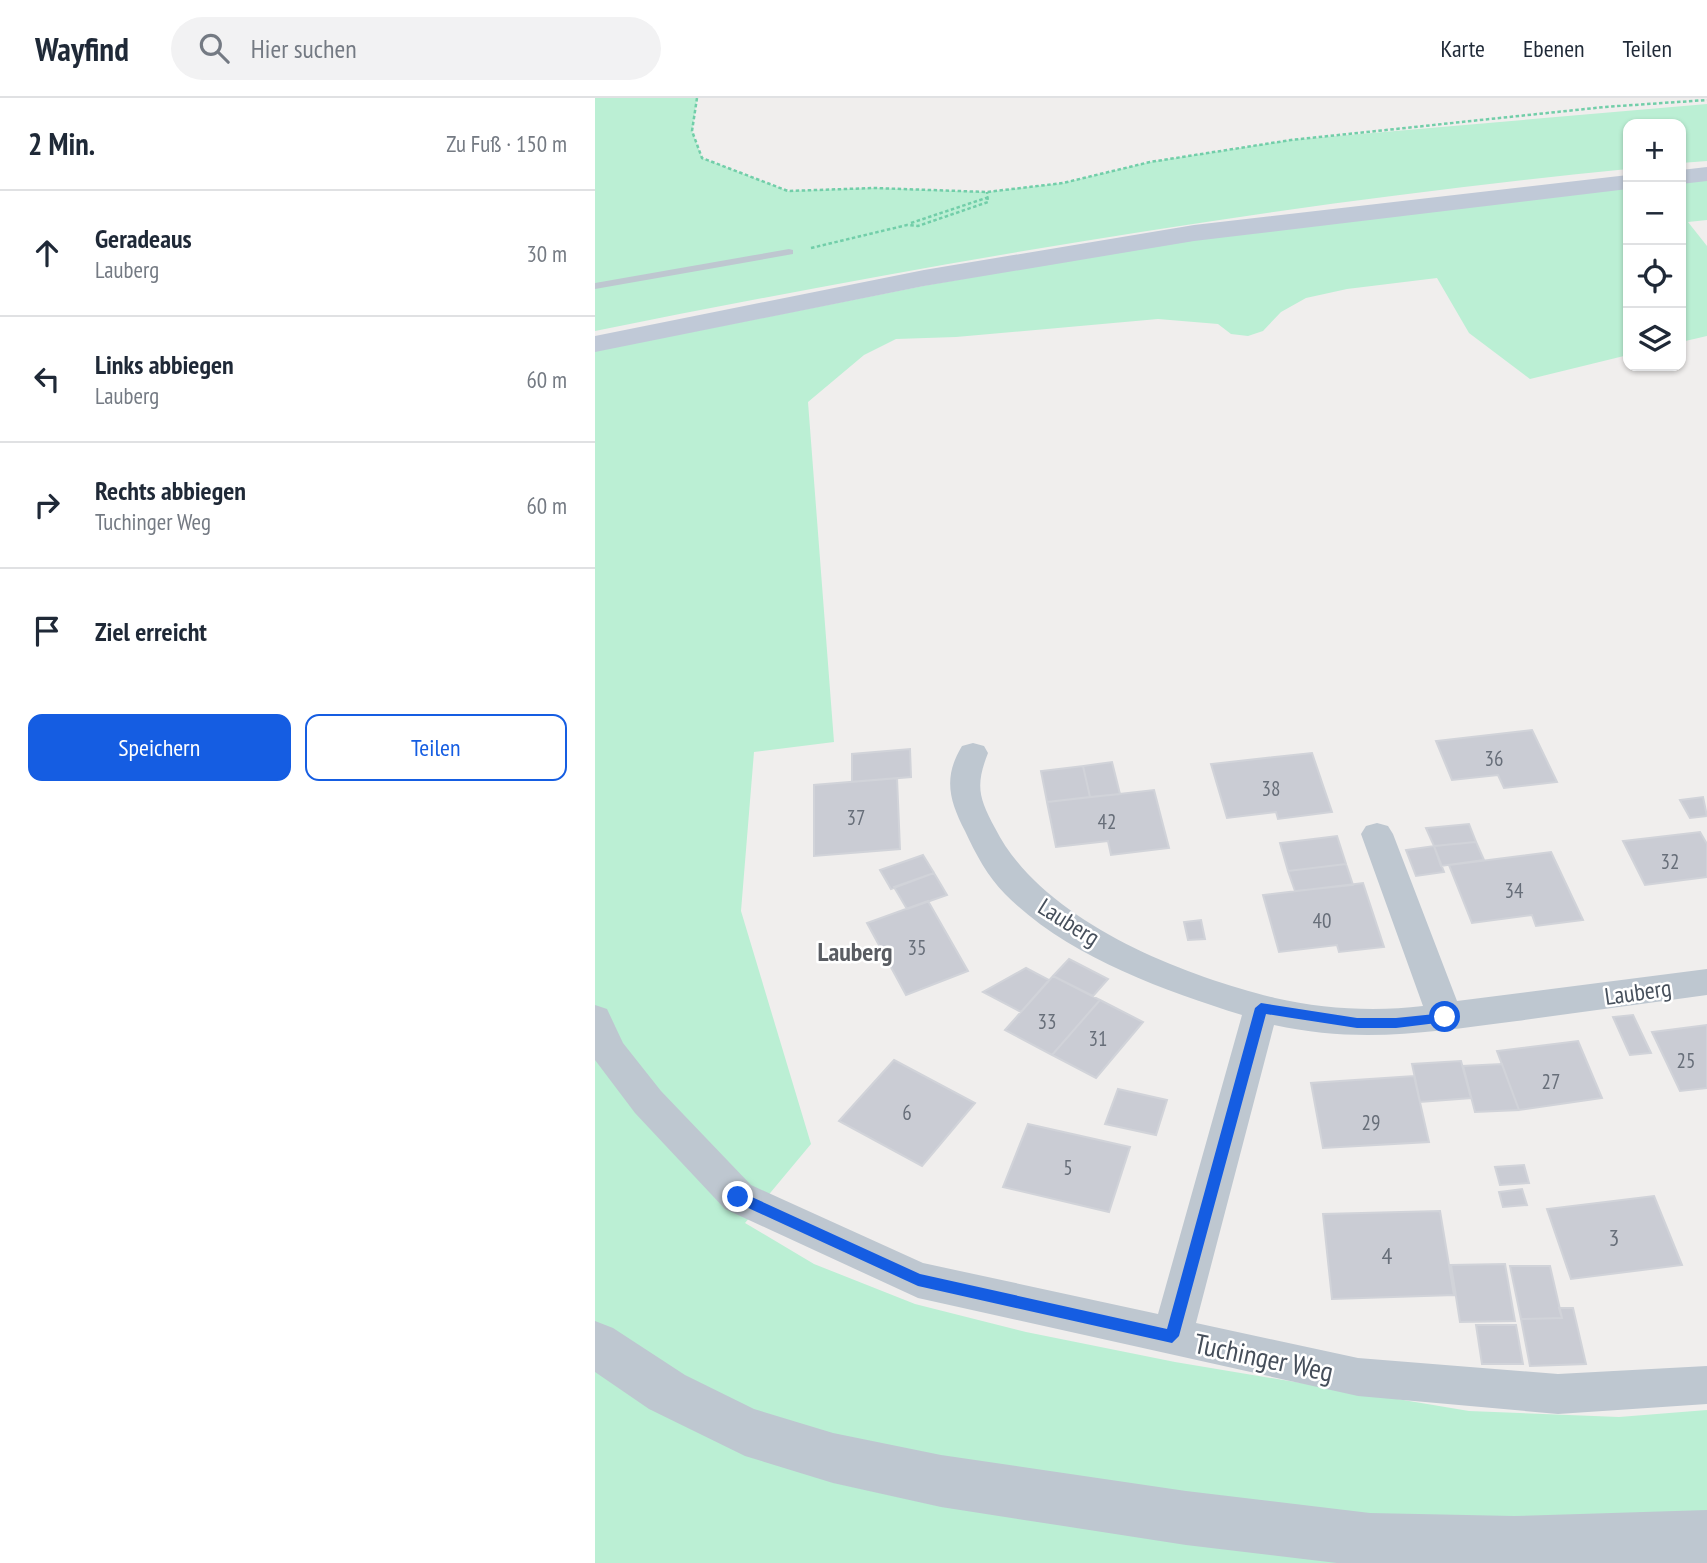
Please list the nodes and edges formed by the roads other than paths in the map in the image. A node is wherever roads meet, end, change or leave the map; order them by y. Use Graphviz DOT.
graph roads {
  1 [pos="1707,174"];
  2 [pos="1686,176"];
  3 [pos="1623,183"];
  4 [pos="789,252"];
  5 [pos="595,286"];
  6 [pos="595,344"];
  7 [pos="973,753"];
  8 [pos="1377,834"];
  9 [pos="1707,982"];
  10 [pos="1261,1008"];
  11 [pos="1445,1017"];
  12 [pos="595,1019"];
  13 [pos="1172,1336"];
  14 [pos="595,1344"];
  15 [pos="1707,1385"];
  16 [pos="1707,1537"];
  1 -- 2 [label="main road"];
  3 -- 6 [label="main road"];
  4 -- 5 [label="lane"];
  7 -- 10 [label="street, Lauberg"];
  8 -- 11 [label="street"];
  9 -- 11 [label="street, Lauberg"];
  10 -- 11 [label="street, Lauberg"];
  10 -- 13 [label="street"];
  12 -- 13 [label="street, Tuchinger Weg"];
  13 -- 15 [label="street, Tuchinger Weg"];
  14 -- 16 [label="street"];
}
